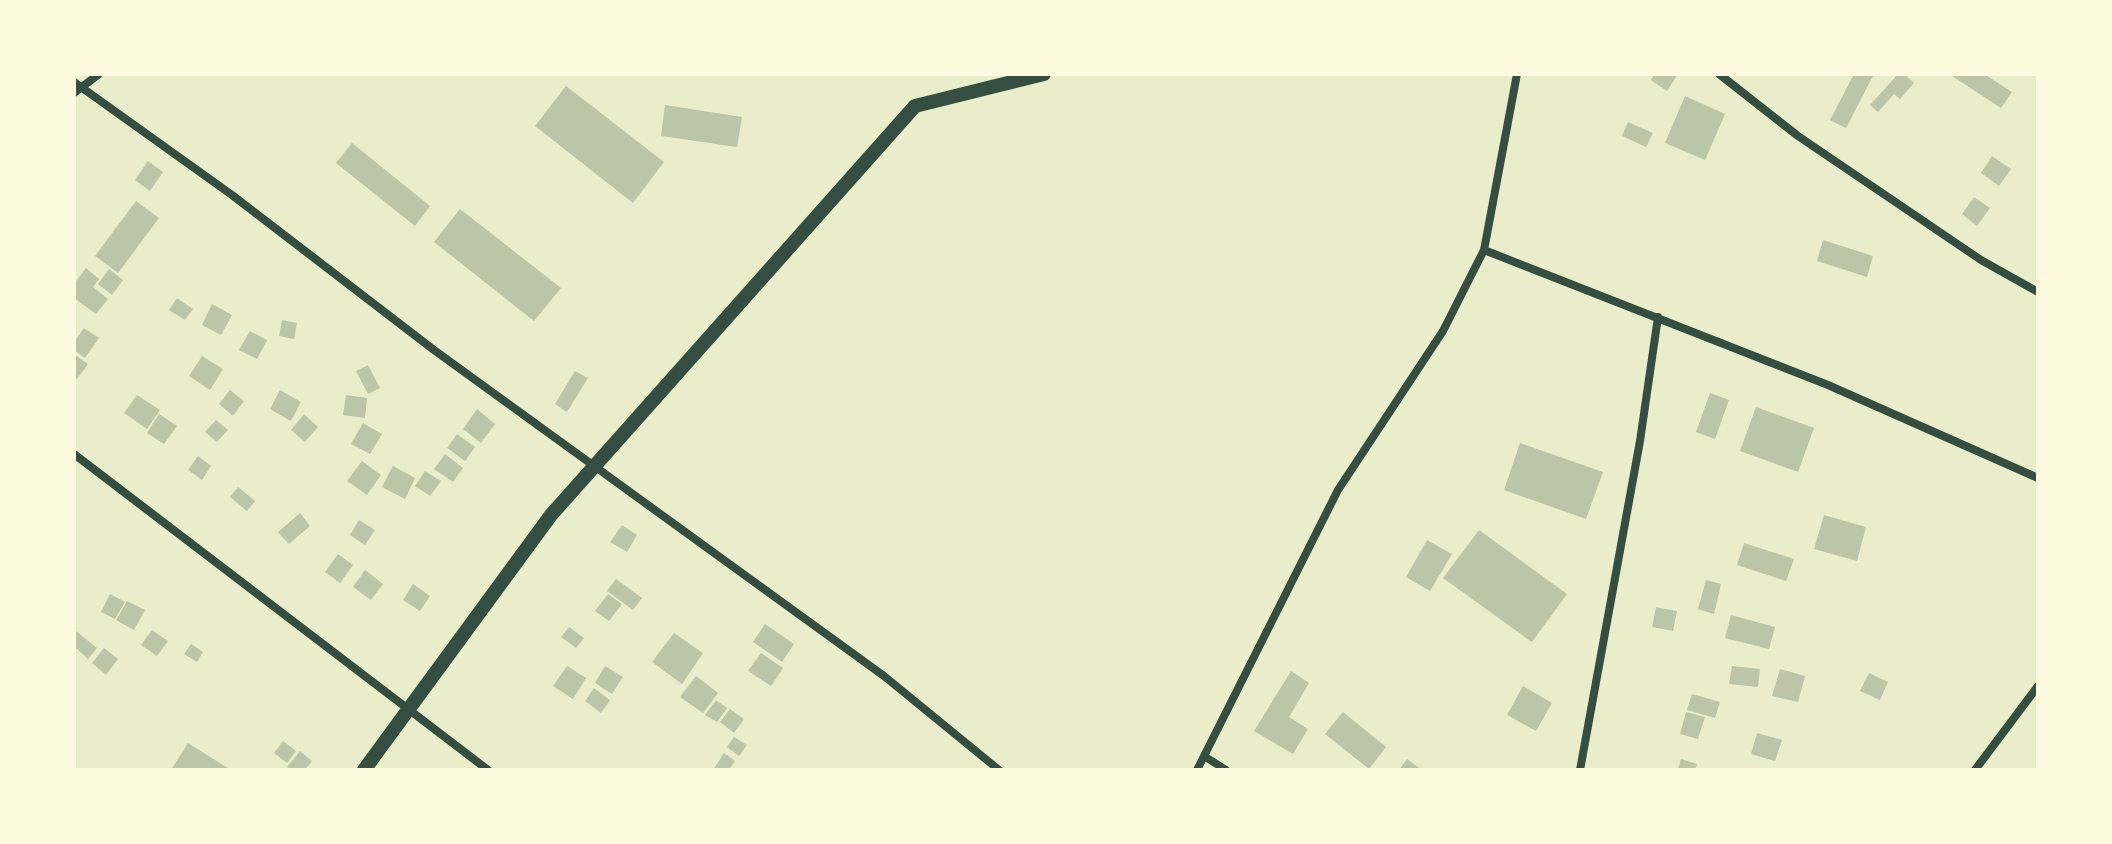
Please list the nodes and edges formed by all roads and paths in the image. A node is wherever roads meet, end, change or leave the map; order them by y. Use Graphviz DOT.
graph roads {
  1 [pos="99,74"];
  2 [pos="1044,74"];
  3 [pos="1517,74"];
  4 [pos="1719,74"];
  5 [pos="76,87"];
  6 [pos="1484,250"];
  7 [pos="2038,292"];
  8 [pos="1658,317"];
  9 [pos="74,454"];
  10 [pos="597,465"];
  11 [pos="2038,478"];
  12 [pos="2038,686"];
  13 [pos="408,710"];
  14 [pos="1204,756"];
  15 [pos="364,770"];
  16 [pos="488,770"];
  17 [pos="999,770"];
  18 [pos="1197,770"];
  19 [pos="1226,770"];
  20 [pos="1580,770"];
  21 [pos="1975,770"];
  1 -- 5 [label="street"];
  2 -- 10 [label="street"];
  3 -- 6 [label="street"];
  4 -- 7 [label="street"];
  5 -- 10 [label="street"];
  6 -- 8 [label="street"];
  6 -- 14 [label="street"];
  8 -- 11 [label="street"];
  8 -- 20 [label="street"];
  9 -- 13 [label="street"];
  10 -- 13 [label="street"];
  10 -- 17 [label="street"];
  12 -- 21 [label="street"];
  13 -- 15 [label="street"];
  13 -- 16 [label="street"];
  14 -- 18 [label="street"];
  14 -- 19 [label="street"];
}
